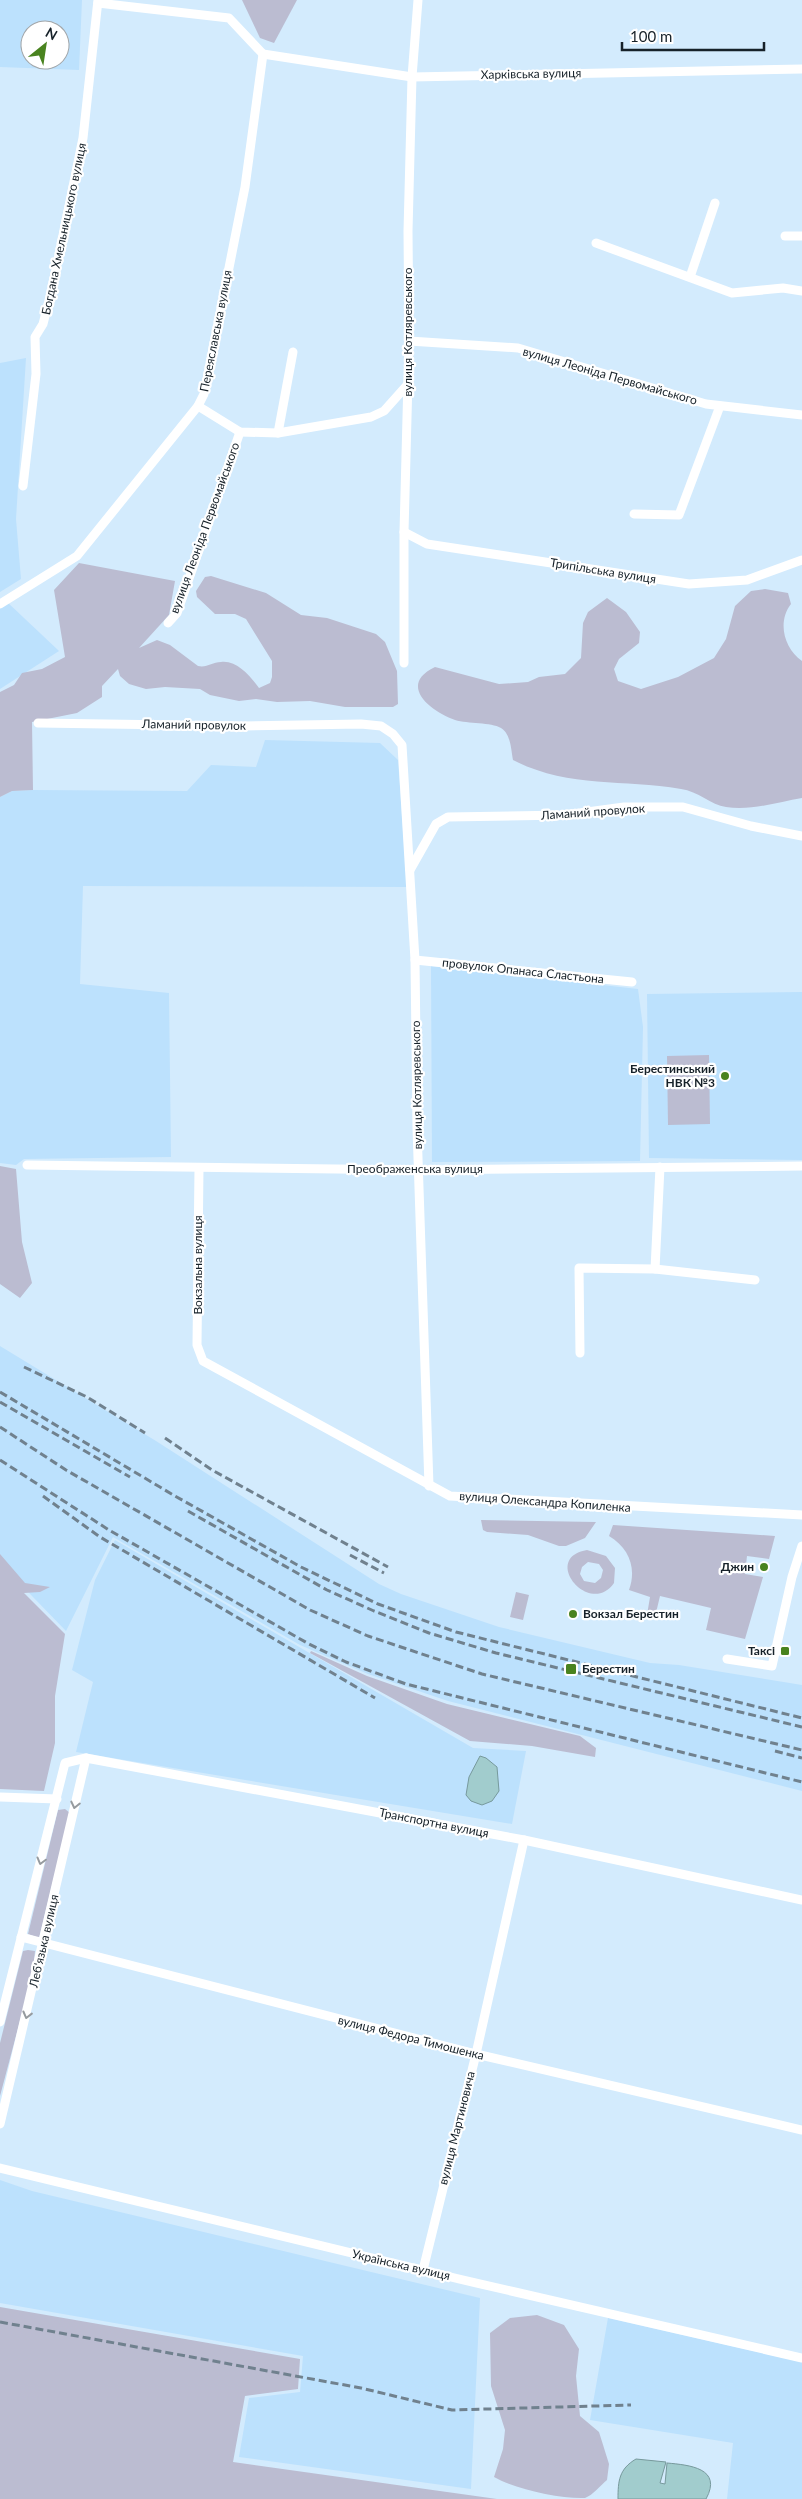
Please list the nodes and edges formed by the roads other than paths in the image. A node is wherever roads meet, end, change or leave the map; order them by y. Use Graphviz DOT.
graph roads {
  1 [pos="418,0"];
  2 [pos="98,1"];
  3 [pos="262,54"];
  4 [pos="802,69"];
  5 [pos="412,77"];
  6 [pos="715,203"];
  7 [pos="785,236"];
  8 [pos="802,236"];
  9 [pos="596,243"];
  10 [pos="690,277"];
  11 [pos="802,291"];
  12 [pos="409,341"];
  13 [pos="293,352"];
  14 [pos="409,383"];
  15 [pos="198,406"];
  16 [pos="720,406"];
  17 [pos="802,415"];
  18 [pos="240,432"];
  19 [pos="278,433"];
  20 [pos="23,486"];
  21 [pos="634,514"];
  22 [pos="404,532"];
  23 [pos="802,560"];
  24 [pos="0,604"];
  25 [pos="168,623"];
  26 [pos="404,663"];
  27 [pos="38,723"];
  28 [pos="402,745"];
  29 [pos="802,836"];
  30 [pos="410,870"];
  31 [pos="415,960"];
  32 [pos="632,982"];
  33 [pos="27,1165"];
  34 [pos="802,1166"];
  35 [pos="199,1168"];
  36 [pos="660,1168"];
  37 [pos="419,1170"];
  38 [pos="655,1269"];
  39 [pos="755,1280"];
  40 [pos="580,1353"];
  41 [pos="203,1361"];
  42 [pos="429,1486"];
  43 [pos="802,1515"];
  44 [pos="802,1546"];
  45 [pos="727,1659"];
  46 [pos="86,1758"];
  47 [pos="65,1763"];
  48 [pos="0,1797"];
  49 [pos="58,1799"];
  50 [pos="524,1840"];
  51 [pos="802,1900"];
  52 [pos="21,1937"];
  53 [pos="44,1943"];
  54 [pos="0,2022"];
  55 [pos="476,2054"];
  56 [pos="0,2124"];
  57 [pos="802,2130"];
  58 [pos="0,2168"];
  59 [pos="423,2270"];
  60 [pos="802,2358"];
  1 -- 5 [label="street, вулиця Котляревського"];
  2 -- 3 [label="street"];
  2 -- 20 [label="street, Богдана Хмельницького вулиця"];
  3 -- 5 [label="street, Харківська вулиця"];
  3 -- 15 [label="street, Переяславська вулиця"];
  4 -- 5 [label="street, Харківська вулиця"];
  5 -- 12 [label="street, вулиця Котляревського"];
  6 -- 10 [label="street"];
  7 -- 8 [label="street"];
  9 -- 10 [label="street"];
  10 -- 11 [label="street"];
  12 -- 14 [label="street, вулиця Котляревського"];
  12 -- 16 [label="street, вулиця Леоніда Первомайського"];
  13 -- 19 [label="street"];
  14 -- 19 [label="street, вулиця Леоніда Первомайського"];
  14 -- 22 [label="street, вулиця Котляревського"];
  15 -- 18 [label="street, вулиця Леоніда Первомайського"];
  15 -- 24 [label="street, Переяславська вулиця"];
  16 -- 17 [label="street, вулиця Леоніда Первомайського"];
  16 -- 21 [label="street"];
  18 -- 19 [label="street, вулиця Леоніда Первомайського"];
  18 -- 25 [label="street, вулиця Леоніда Первомайського"];
  22 -- 23 [label="street, Трипільська вулиця"];
  22 -- 26 [label="street, вулиця Котляревського"];
  27 -- 28 [label="street, Ламаний провулок"];
  28 -- 30 [label="street, вулиця Котляревського"];
  29 -- 30 [label="street, Ламаний провулок"];
  30 -- 31 [label="street, вулиця Котляревського"];
  31 -- 32 [label="street, провулок Опанаса Сластьона"];
  31 -- 37 [label="street, вулиця Котляревського"];
  33 -- 35 [label="street, Преображенська вулиця"];
  34 -- 36 [label="street, Преображенська вулиця"];
  35 -- 37 [label="street, Преображенська вулиця"];
  35 -- 41 [label="street, Вокзальна вулиця"];
  36 -- 37 [label="street, Преображенська вулиця"];
  36 -- 38 [label="street"];
  37 -- 42 [label="street, вулиця Котляревського"];
  38 -- 39 [label="street"];
  38 -- 40 [label="street"];
  41 -- 42 [label="street, вулиця Олександра Копиленка"];
  42 -- 43 [label="street, вулиця Олександра Копиленка"];
  44 -- 45 [label="street"];
  46 -- 47 [label="street, Транспортна вулиця"];
  46 -- 50 [label="street, Транспортна вулиця"];
  46 -- 53 [label="street, Леб'язька вулиця, one-way"];
  47 -- 49 [label="street, Леб'язька вулиця"];
  48 -- 49 [label="street"];
  49 -- 52 [label="street, Леб'язька вулиця, one-way"];
  50 -- 51 [label="street, Транспортна вулиця"];
  50 -- 55 [label="street, вулиця Мартиновича"];
  52 -- 53 [label="street, вулиця Федора Тимошенка"];
  52 -- 54 [label="street, Леб'язька вулиця"];
  53 -- 55 [label="street, вулиця Федора Тимошенка"];
  53 -- 56 [label="street, Леб'язька вулиця, one-way"];
  55 -- 57 [label="street, вулиця Федора Тимошенка"];
  55 -- 59 [label="street, вулиця Мартиновича"];
  58 -- 59 [label="street, Українська вулиця"];
  59 -- 60 [label="street, Українська вулиця"];
}
